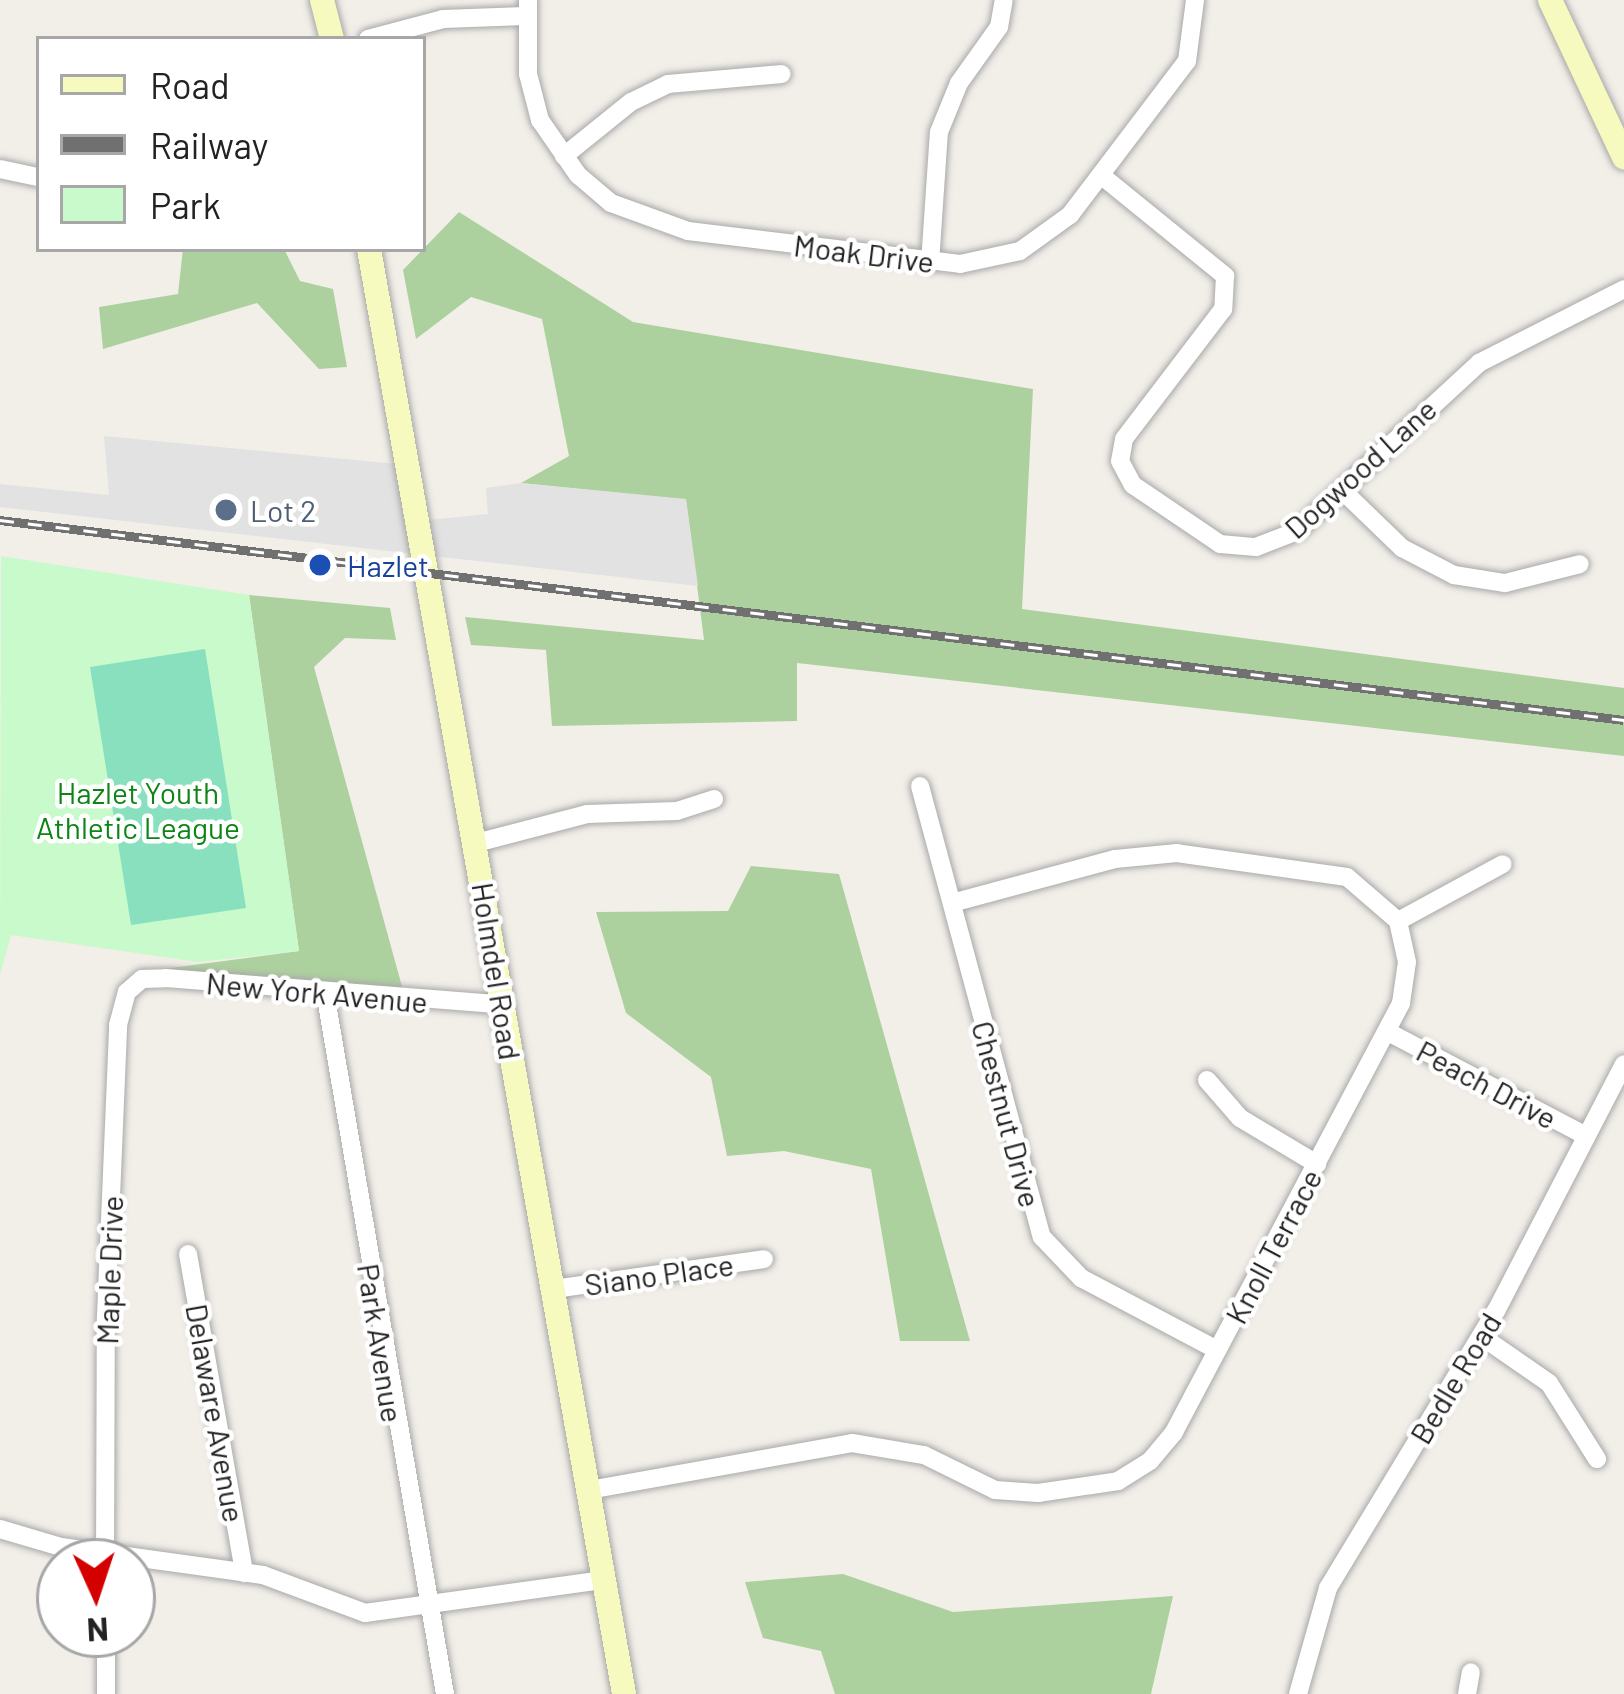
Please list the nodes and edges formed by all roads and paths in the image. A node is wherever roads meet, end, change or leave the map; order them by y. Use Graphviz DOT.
graph roads {
  1 [pos="322,0"];
  2 [pos="1004,0"];
  3 [pos="1195,0"];
  4 [pos="1550,0"];
  5 [pos="526,8"];
  6 [pos="331,36"];
  7 [pos="380,36"];
  8 [pos="782,74"];
  9 [pos="565,156"];
  10 [pos="1624,157"];
  11 [pos="0,169"];
  12 [pos="36,176"];
  13 [pos="1102,176"];
  14 [pos="370,252"];
  15 [pos="930,263"];
  16 [pos="1624,289"];
  17 [pos="1343,491"];
  18 [pos="1580,564"];
  19 [pos="920,786"];
  20 [pos="714,800"];
  21 [pos="476,843"];
  22 [pos="1503,864"];
  23 [pos="952,903"];
  24 [pos="1398,921"];
  25 [pos="135,983"];
  26 [pos="325,992"];
  27 [pos="500,1004"];
  28 [pos="1388,1032"];
  29 [pos="1624,1064"];
  30 [pos="1207,1080"];
  31 [pos="1586,1136"];
  32 [pos="1317,1164"];
  33 [pos="188,1254"];
  34 [pos="764,1258"];
  35 [pos="554,1288"];
  36 [pos="1481,1336"];
  37 [pos="1217,1350"];
  38 [pos="1597,1459"];
  39 [pos="589,1490"];
  40 [pos="0,1529"];
  41 [pos="105,1538"];
  42 [pos="36,1539"];
  43 [pos="156,1564"];
  44 [pos="244,1573"];
  45 [pos="604,1580"];
  46 [pos="429,1605"];
  47 [pos="106,1658"];
  48 [pos="1471,1672"];
  49 [pos="106,1694"];
  50 [pos="445,1694"];
  51 [pos="624,1694"];
  52 [pos="1298,1694"];
  53 [pos="1467,1694"];
  1 -- 6 [label="main road"];
  2 -- 15 [label="street"];
  3 -- 13 [label="street, Moak Drive"];
  4 -- 10 [label="main road"];
  5 -- 7 [label="street, Moak Drive"];
  5 -- 9 [label="street, Moak Drive"];
  8 -- 9 [label="street"];
  9 -- 15 [label="street, Moak Drive"];
  11 -- 12 [label="street"];
  13 -- 15 [label="street, Moak Drive"];
  13 -- 17 [label="street, Dogwood Lane"];
  14 -- 21 [label="main road, Holmdel Road"];
  16 -- 17 [label="street, Dogwood Lane"];
  17 -- 18 [label="street"];
  19 -- 23 [label="street, Chestnut Drive"];
  20 -- 21 [label="street"];
  21 -- 27 [label="main road, Holmdel Road"];
  22 -- 24 [label="street"];
  23 -- 24 [label="street"];
  23 -- 37 [label="street, Chestnut Drive"];
  24 -- 28 [label="street, Knoll Terrace"];
  25 -- 26 [label="street, New York Avenue"];
  25 -- 41 [label="street, Maple Drive"];
  26 -- 27 [label="street, New York Avenue"];
  26 -- 46 [label="street, Park Avenue"];
  27 -- 35 [label="main road, Holmdel Road"];
  28 -- 31 [label="street, Peach Drive"];
  28 -- 32 [label="street, Knoll Terrace"];
  29 -- 31 [label="street, Bedle Road"];
  30 -- 32 [label="street"];
  31 -- 36 [label="street, Bedle Road"];
  32 -- 37 [label="street, Knoll Terrace"];
  33 -- 44 [label="street, Delaware Avenue"];
  34 -- 35 [label="street, Siano Place"];
  35 -- 39 [label="main road, Holmdel Road"];
  36 -- 38 [label="street"];
  36 -- 52 [label="street, Bedle Road"];
  37 -- 39 [label="street, Knoll Terrace"];
  39 -- 45 [label="main road, Holmdel Road"];
  40 -- 42 [label="street"];
  43 -- 44 [label="street"];
  44 -- 46 [label="street"];
  45 -- 46 [label="street"];
  45 -- 51 [label="main road, Holmdel Road"];
  46 -- 50 [label="street, Park Avenue"];
  47 -- 49 [label="street"];
  48 -- 53 [label="street"];
}
